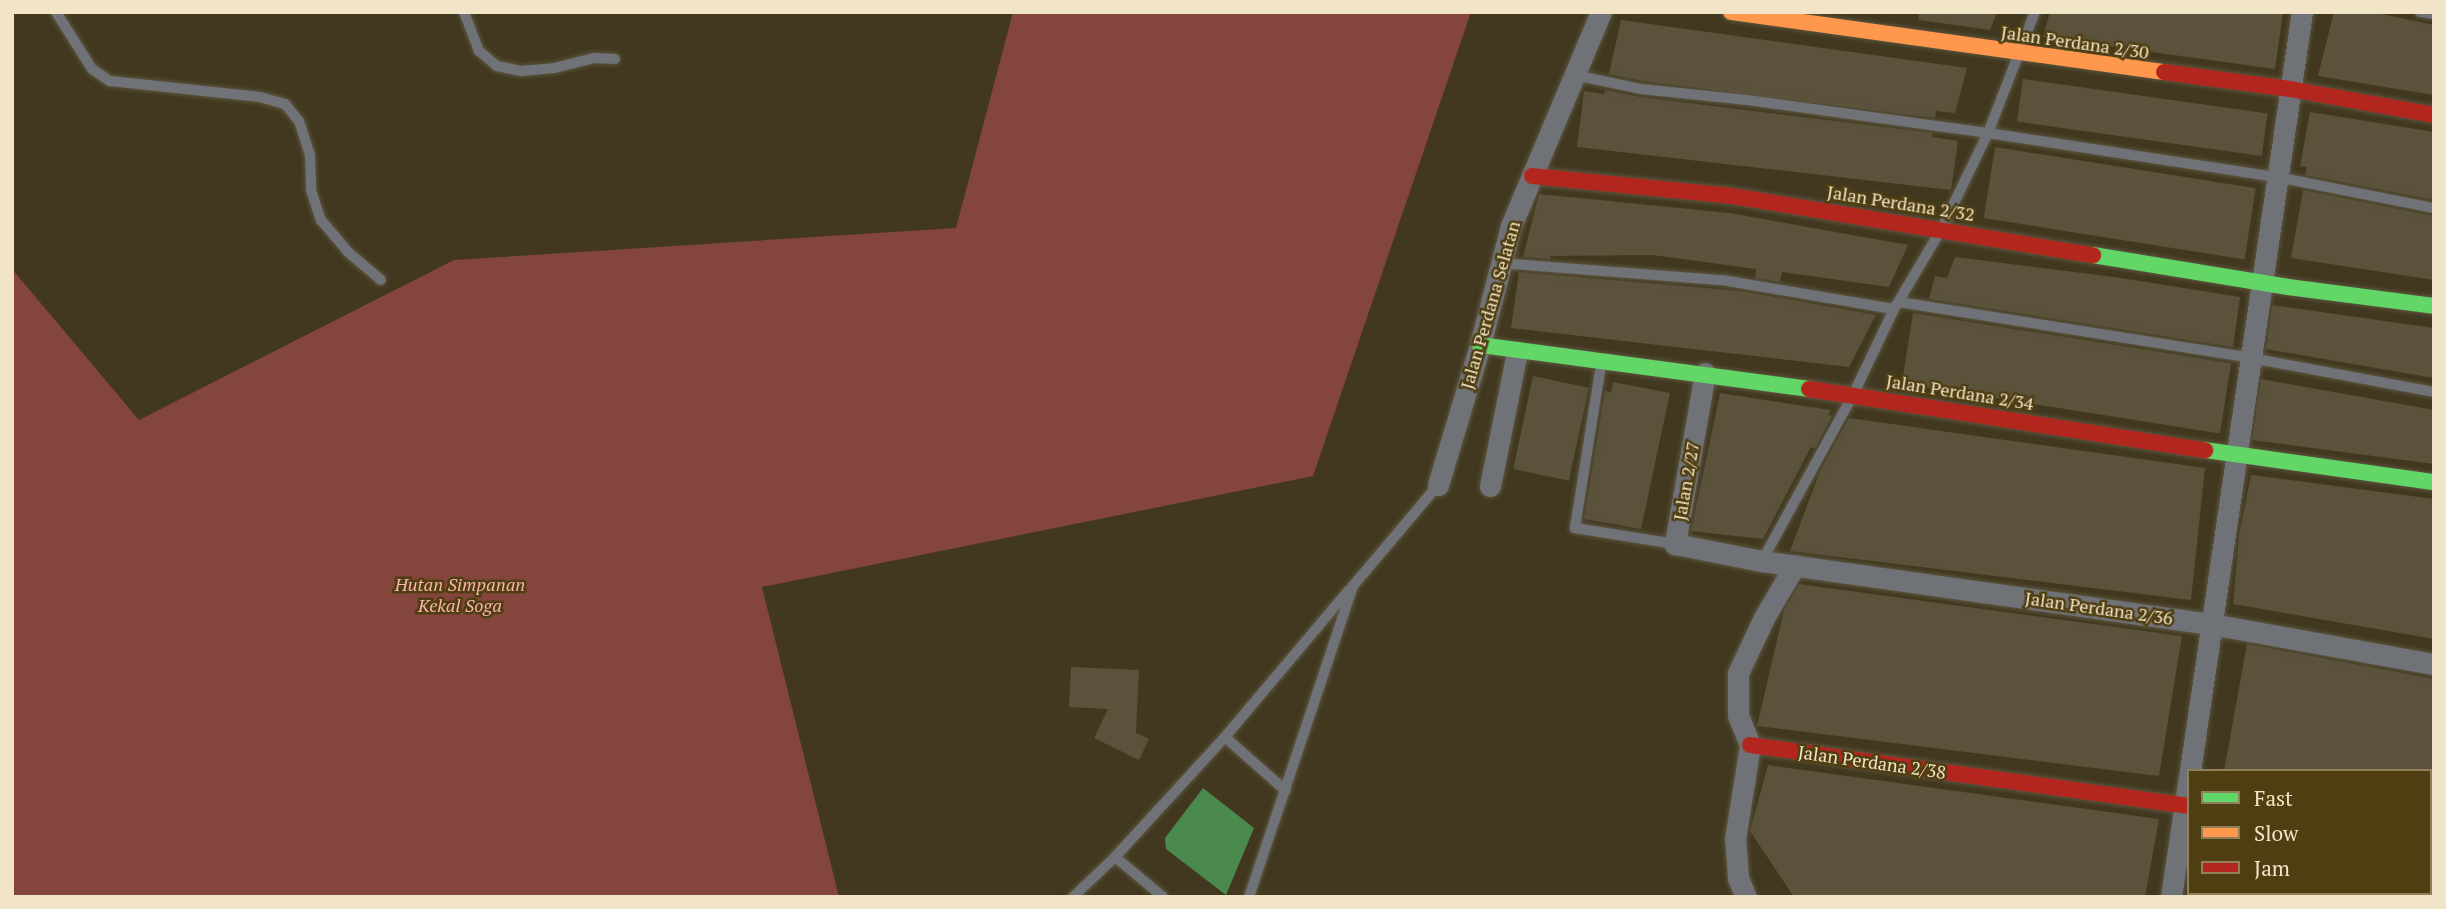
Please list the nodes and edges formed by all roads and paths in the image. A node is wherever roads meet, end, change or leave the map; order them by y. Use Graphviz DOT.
graph roads {
  1 [pos="56,12"];
  2 [pos="464,12"];
  3 [pos="1601,12"];
  4 [pos="1731,12"];
  5 [pos="2035,12"];
  6 [pos="2302,12"];
  7 [pos="2420,12"];
  8 [pos="2434,15"];
  9 [pos="2020,54"];
  10 [pos="615,59"];
  11 [pos="1574,75"];
  12 [pos="2301,92"];
  13 [pos="2434,115"];
  14 [pos="1988,133"];
  15 [pos="1532,176"];
  16 [pos="2277,177"];
  17 [pos="2434,208"];
  18 [pos="1942,228"];
  19 [pos="1499,263"];
  20 [pos="381,280"];
  21 [pos="2262,282"];
  22 [pos="1896,306"];
  23 [pos="2434,306"];
  24 [pos="1480,345"];
  25 [pos="1517,352"];
  26 [pos="2251,358"];
  27 [pos="1602,363"];
  28 [pos="1705,373"];
  29 [pos="2434,392"];
  30 [pos="1853,395"];
  31 [pos="2236,455"];
  32 [pos="2434,482"];
  33 [pos="1438,485"];
  34 [pos="1490,486"];
  35 [pos="1675,544"];
  36 [pos="1762,561"];
  37 [pos="1795,565"];
  38 [pos="1353,586"];
  39 [pos="2211,624"];
  40 [pos="2434,664"];
  41 [pos="1225,737"];
  42 [pos="1749,746"];
  43 [pos="2190,769"];
  44 [pos="1286,790"];
  45 [pos="2187,805"];
  46 [pos="1115,857"];
  47 [pos="1073,897"];
  48 [pos="1163,897"];
  49 [pos="1249,897"];
  50 [pos="1746,897"];
  51 [pos="2171,897"];
  1 -- 20 [label="lane"];
  2 -- 10 [label="lane"];
  3 -- 11 [label="street, Jalan Perdana Selatan"];
  4 -- 9 [label="street, Jalan Perdana 2/30"];
  5 -- 9 [label="lane"];
  6 -- 12 [label="street"];
  7 -- 8 [label="lane"];
  9 -- 12 [label="street, Jalan Perdana 2/30"];
  9 -- 14 [label="lane"];
  11 -- 14 [label="lane"];
  11 -- 15 [label="street, Jalan Perdana Selatan"];
  12 -- 13 [label="street, Jalan Perdana 2/30"];
  12 -- 16 [label="street"];
  14 -- 16 [label="lane"];
  14 -- 18 [label="lane"];
  15 -- 18 [label="street, Jalan Perdana 2/32"];
  15 -- 19 [label="street, Jalan Perdana Selatan"];
  16 -- 17 [label="lane"];
  16 -- 21 [label="street"];
  18 -- 21 [label="street, Jalan Perdana 2/32"];
  18 -- 22 [label="lane"];
  19 -- 22 [label="lane"];
  19 -- 24 [label="street, Jalan Perdana Selatan"];
  21 -- 23 [label="street, Jalan Perdana 2/32"];
  21 -- 26 [label="street"];
  22 -- 26 [label="lane"];
  22 -- 30 [label="lane"];
  24 -- 25 [label="street, Jalan Perdana 2/34"];
  24 -- 33 [label="street, Jalan Perdana Selatan"];
  25 -- 27 [label="street, Jalan Perdana 2/34"];
  25 -- 34 [label="street"];
  26 -- 29 [label="lane"];
  26 -- 31 [label="street"];
  27 -- 28 [label="street, Jalan Perdana 2/34"];
  27 -- 35 [label="lane"];
  28 -- 30 [label="street, Jalan Perdana 2/34"];
  28 -- 35 [label="street, Jalan 2/27"];
  30 -- 31 [label="street, Jalan Perdana 2/34"];
  30 -- 36 [label="lane"];
  31 -- 32 [label="street, Jalan Perdana 2/34"];
  31 -- 39 [label="street"];
  33 -- 38 [label="lane"];
  35 -- 36 [label="street, Jalan 2/27"];
  36 -- 37 [label="street, Jalan Perdana 2/36"];
  37 -- 39 [label="street, Jalan Perdana 2/36"];
  37 -- 42 [label="street"];
  38 -- 41 [label="lane"];
  38 -- 44 [label="lane"];
  39 -- 40 [label="street, Jalan Perdana 2/36"];
  39 -- 43 [label="street"];
  41 -- 44 [label="lane"];
  41 -- 46 [label="lane"];
  42 -- 45 [label="street, Jalan Perdana 2/38"];
  42 -- 50 [label="street"];
  44 -- 49 [label="lane"];
  45 -- 51 [label="street"];
  46 -- 47 [label="lane"];
  46 -- 48 [label="lane"];
}
